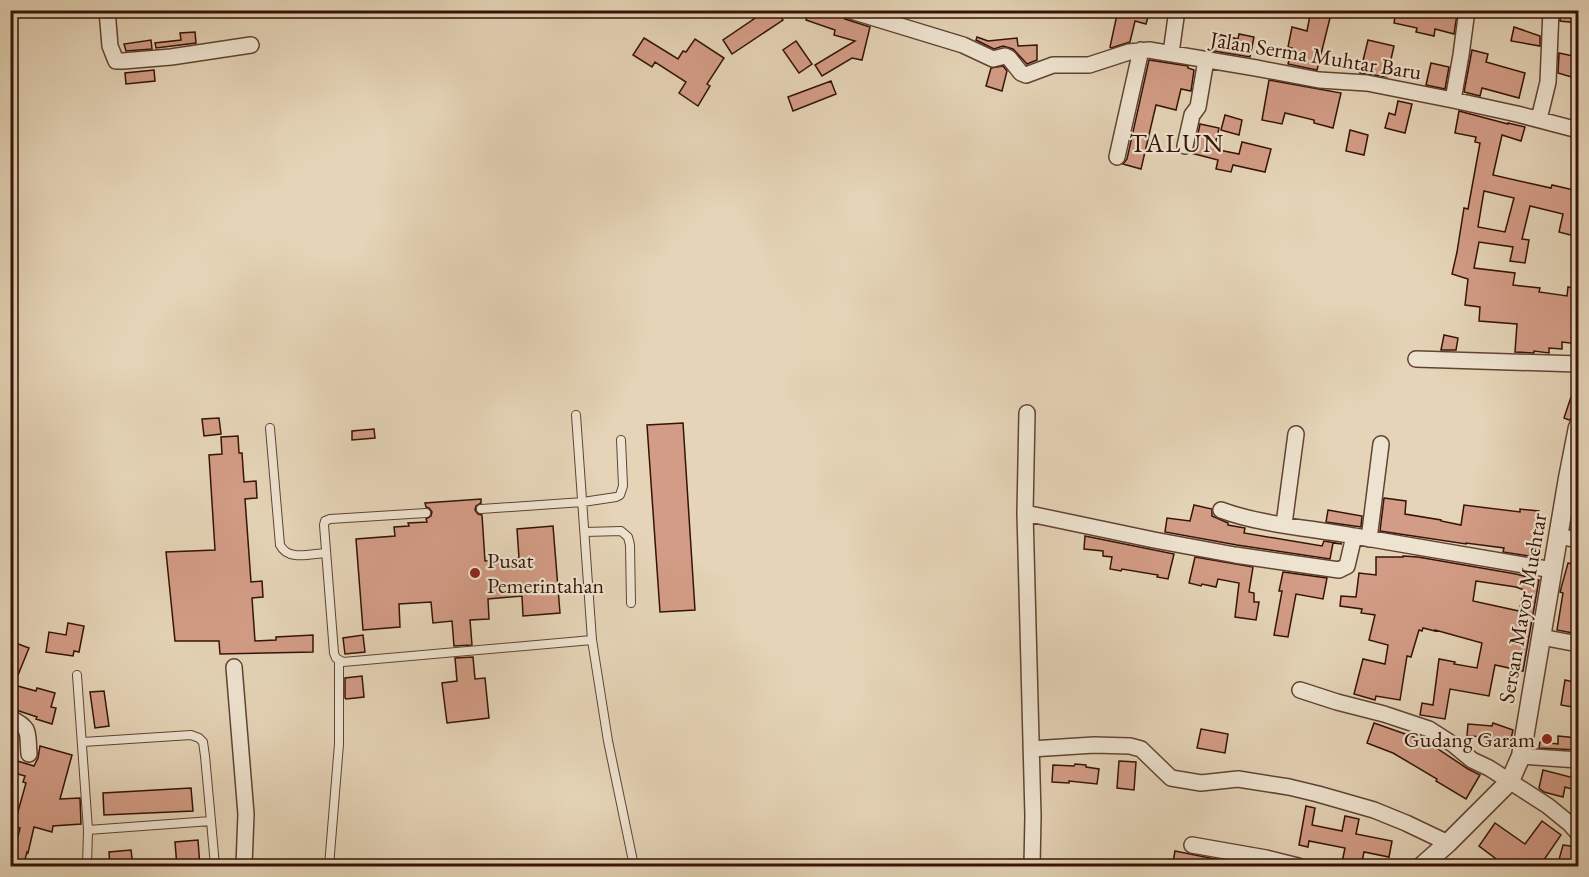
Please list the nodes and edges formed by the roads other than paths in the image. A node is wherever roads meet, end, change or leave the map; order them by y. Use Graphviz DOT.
graph roads {
  1 [pos="107,10"];
  2 [pos="848,10"];
  3 [pos="1177,10"];
  4 [pos="1467,10"];
  5 [pos="1551,10"];
  6 [pos="251,45"];
  7 [pos="1141,50"];
  8 [pos="1171,53"];
  9 [pos="1206,60"];
  10 [pos="1453,100"];
  11 [pos="1539,119"];
  12 [pos="1578,130"];
  13 [pos="1185,146"];
  14 [pos="1117,157"];
  15 [pos="1416,359"];
  16 [pos="1578,364"];
  17 [pos="1026,413"];
  18 [pos="576,415"];
  19 [pos="1578,427"];
  20 [pos="270,428"];
  21 [pos="1296,434"];
  22 [pos="621,440"];
  23 [pos="1381,444"];
  24 [pos="1573,479"];
  25 [pos="583,502"];
  26 [pos="481,509"];
  27 [pos="1221,510"];
  28 [pos="426,513"];
  29 [pos="1025,513"];
  30 [pos="1284,524"];
  31 [pos="585,532"];
  32 [pos="1558,536"];
  33 [pos="1362,538"];
  34 [pos="1578,540"];
  35 [pos="325,553"];
  36 [pos="1553,570"];
  37 [pos="631,603"];
  38 [pos="1541,637"];
  39 [pos="592,640"];
  40 [pos="1578,644"];
  41 [pos="339,661"];
  42 [pos="234,667"];
  43 [pos="77,675"];
  44 [pos="1300,690"];
  45 [pos="10,718"];
  46 [pos="83,742"];
  47 [pos="1031,749"];
  48 [pos="29,754"];
  49 [pos="1521,756"];
  50 [pos="1578,760"];
  51 [pos="1510,781"];
  52 [pos="210,821"];
  53 [pos="88,830"];
  54 [pos="1578,833"];
  55 [pos="1448,843"];
  56 [pos="1192,845"];
  57 [pos="1266,862"];
  58 [pos="87,867"];
  59 [pos="215,867"];
  60 [pos="244,867"];
  61 [pos="329,867"];
  62 [pos="634,867"];
  63 [pos="1032,867"];
  64 [pos="1298,867"];
  65 [pos="1422,867"];
  1 -- 6 [label="street"];
  2 -- 7 [label="street, Jalan Serma Muhtar Baru"];
  3 -- 8 [label="street"];
  4 -- 10 [label="street"];
  5 -- 11 [label="street"];
  7 -- 8 [label="street, Jalan Serma Muhtar Baru"];
  7 -- 14 [label="street"];
  8 -- 9 [label="street, Jalan Serma Muhtar Baru"];
  9 -- 10 [label="street, Jalan Serma Muhtar Baru"];
  9 -- 13 [label="street"];
  10 -- 11 [label="street, Jalan Serma Muhtar Baru"];
  11 -- 12 [label="street, Jalan Serma Muhtar Baru"];
  15 -- 16 [label="street"];
  17 -- 29 [label="street"];
  18 -- 25 [label="lane"];
  19 -- 24 [label="street, Sersan Mayor Muchtar"];
  20 -- 35 [label="lane"];
  21 -- 30 [label="street"];
  22 -- 25 [label="lane"];
  23 -- 33 [label="street"];
  24 -- 32 [label="street, Sersan Mayor Muchtar"];
  25 -- 26 [label="lane"];
  25 -- 31 [label="lane"];
  27 -- 30 [label="street"];
  28 -- 35 [label="lane"];
  29 -- 33 [label="street"];
  29 -- 47 [label="street"];
  30 -- 33 [label="street"];
  31 -- 37 [label="lane"];
  31 -- 39 [label="lane"];
  32 -- 34 [label="street"];
  32 -- 36 [label="street, Sersan Mayor Muchtar"];
  33 -- 36 [label="street"];
  35 -- 41 [label="lane"];
  36 -- 38 [label="street, Sersan Mayor Muchtar"];
  38 -- 40 [label="street"];
  38 -- 49 [label="street, Sersan Mayor Muchtar"];
  39 -- 41 [label="lane"];
  39 -- 62 [label="lane"];
  41 -- 61 [label="lane"];
  42 -- 60 [label="street"];
  43 -- 46 [label="lane"];
  44 -- 51 [label="street"];
  45 -- 48 [label="street"];
  46 -- 52 [label="lane"];
  46 -- 53 [label="lane"];
  47 -- 55 [label="street"];
  47 -- 63 [label="street"];
  49 -- 50 [label="street"];
  49 -- 51 [label="street, Sersan Mayor Muchtar"];
  51 -- 54 [label="street"];
  51 -- 55 [label="street, Sersan Mayor Muchtar"];
  52 -- 53 [label="lane"];
  52 -- 59 [label="lane"];
  53 -- 58 [label="lane"];
  55 -- 65 [label="street, Sersan Mayor Muchtar"];
  56 -- 57 [label="street"];
  57 -- 64 [label="street"];
}
